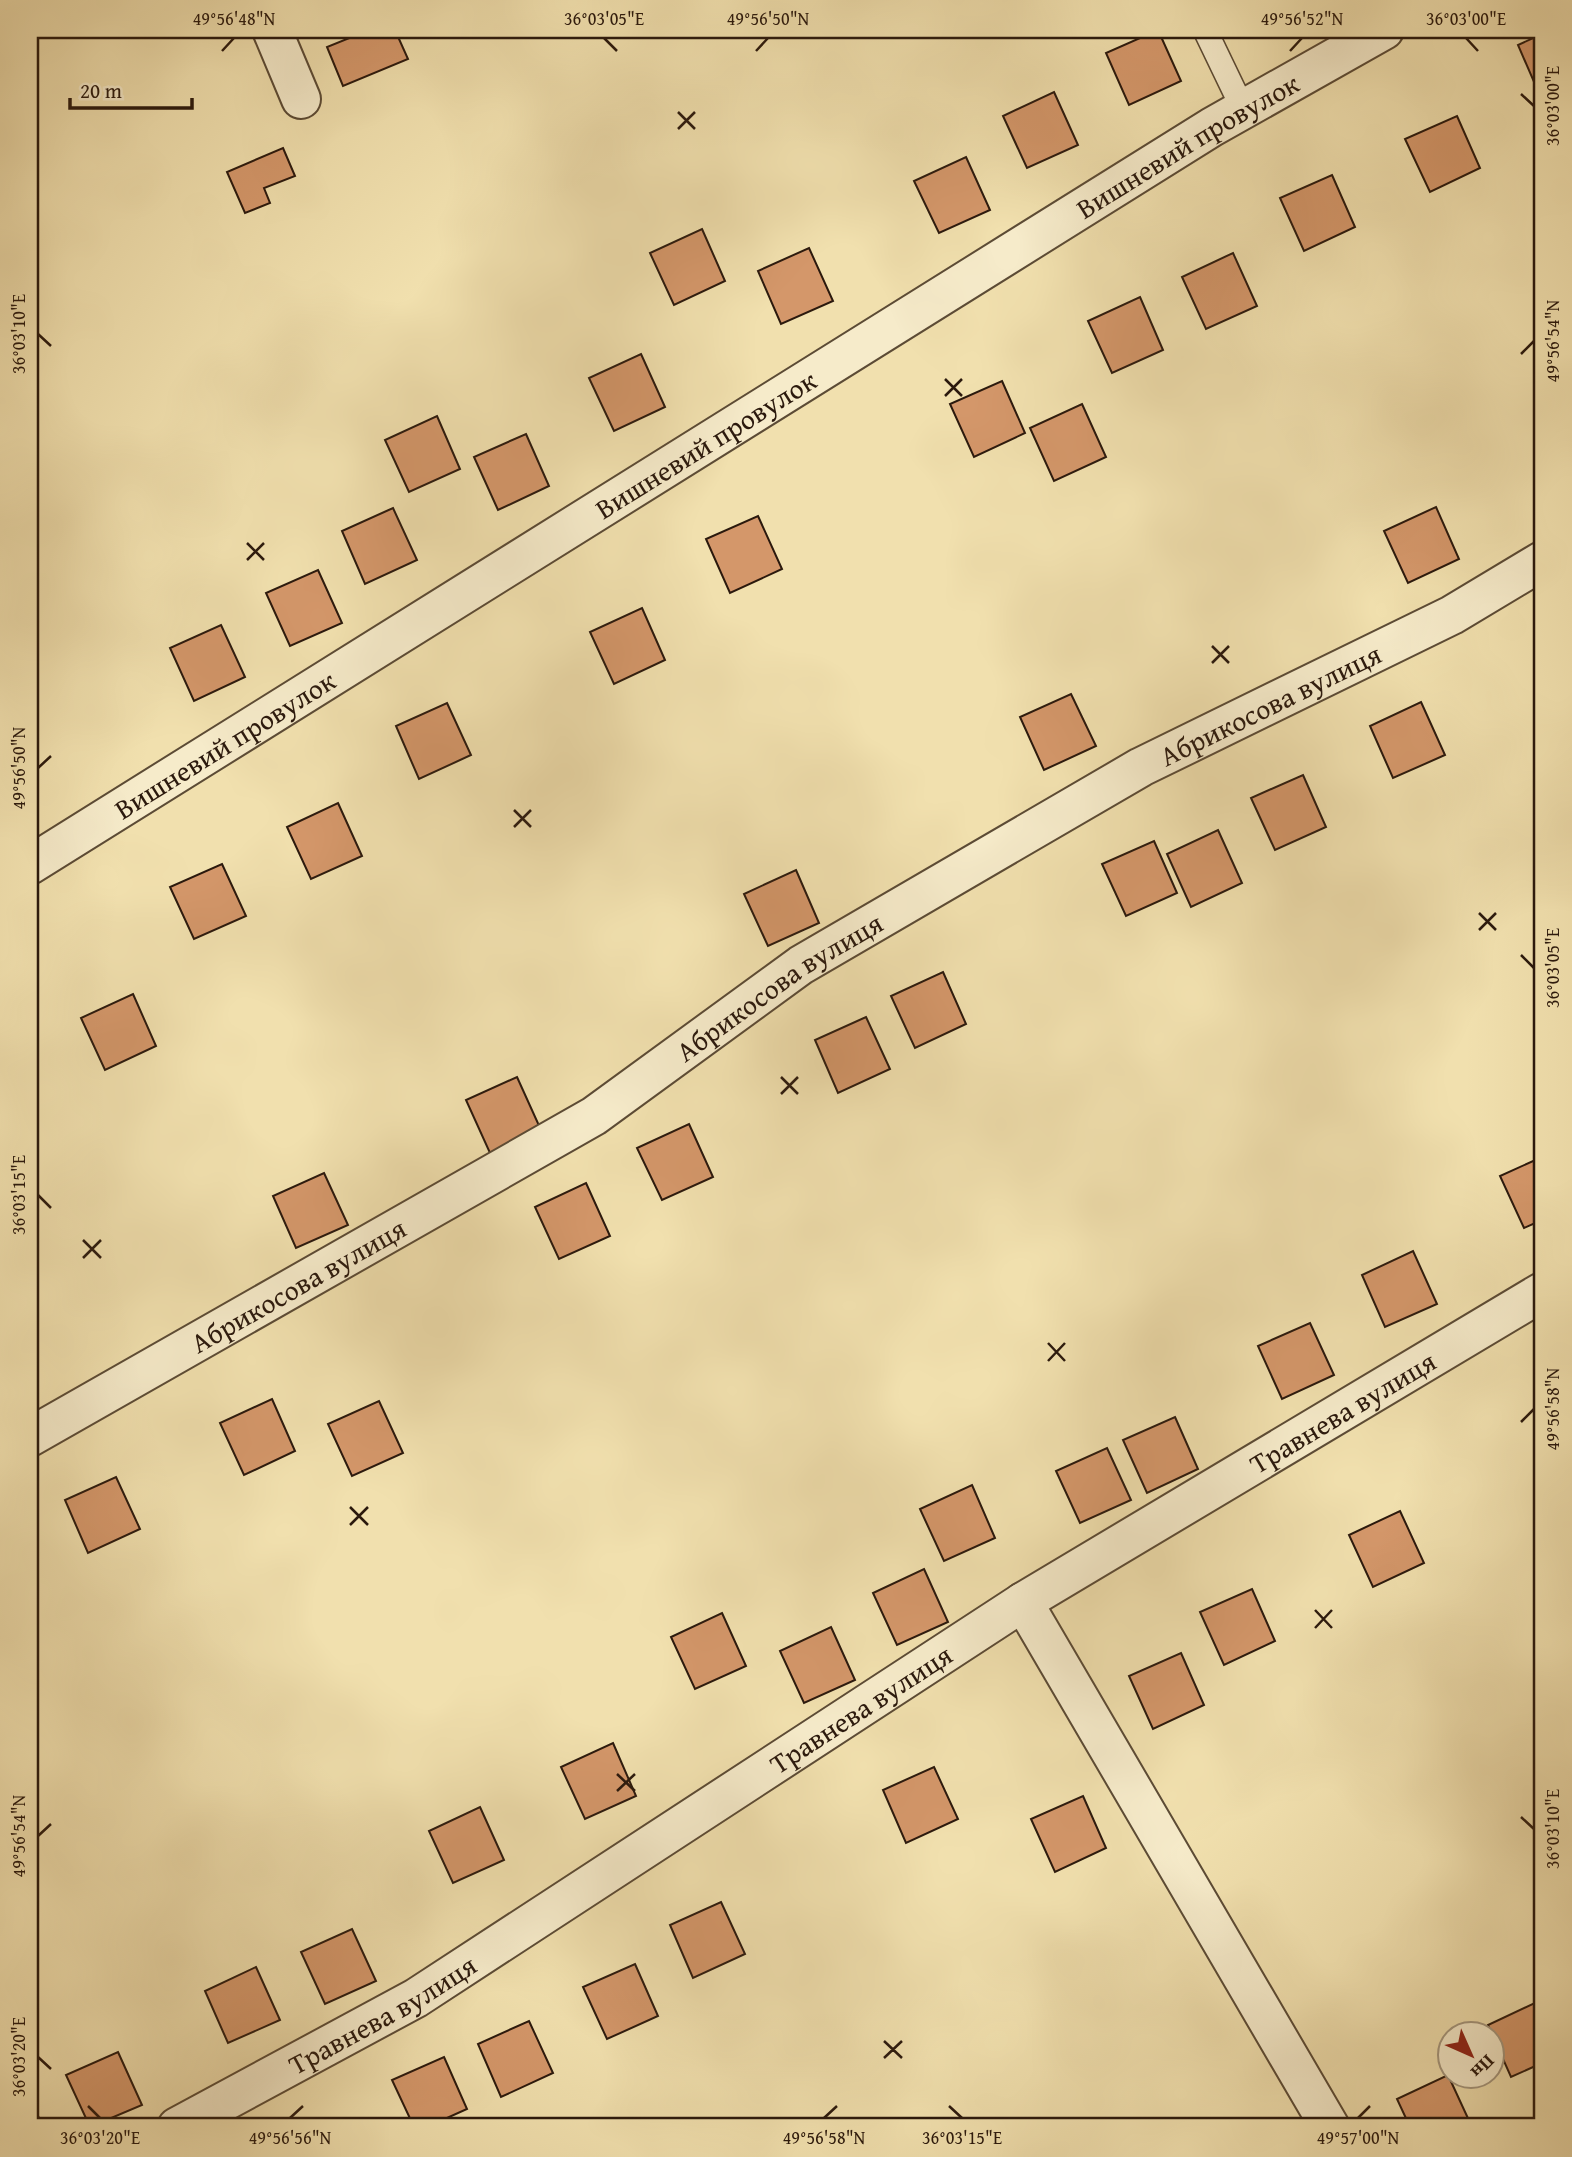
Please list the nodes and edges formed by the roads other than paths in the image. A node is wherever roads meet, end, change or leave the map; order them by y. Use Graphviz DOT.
graph roads {
  1 [pos="272,30"];
  2 [pos="1206,30"];
  3 [pos="1384,30"];
  4 [pos="301,99"];
  5 [pos="1243,109"];
  6 [pos="1542,561"];
  7 [pos="30,865"];
  8 [pos="1542,1292"];
  9 [pos="30,1437"];
  10 [pos="1023,1602"];
  11 [pos="177,2127"];
  12 [pos="1330,2127"];
  1 -- 4 [label="street"];
  2 -- 5 [label="lane"];
  3 -- 5 [label="street, Вишневий провулок"];
  5 -- 7 [label="street, Вишневий провулок"];
  6 -- 9 [label="street, Абрикосова вулиця"];
  8 -- 10 [label="street, Травнева вулиця"];
  10 -- 11 [label="street, Травнева вулиця"];
  10 -- 12 [label="street"];
}
